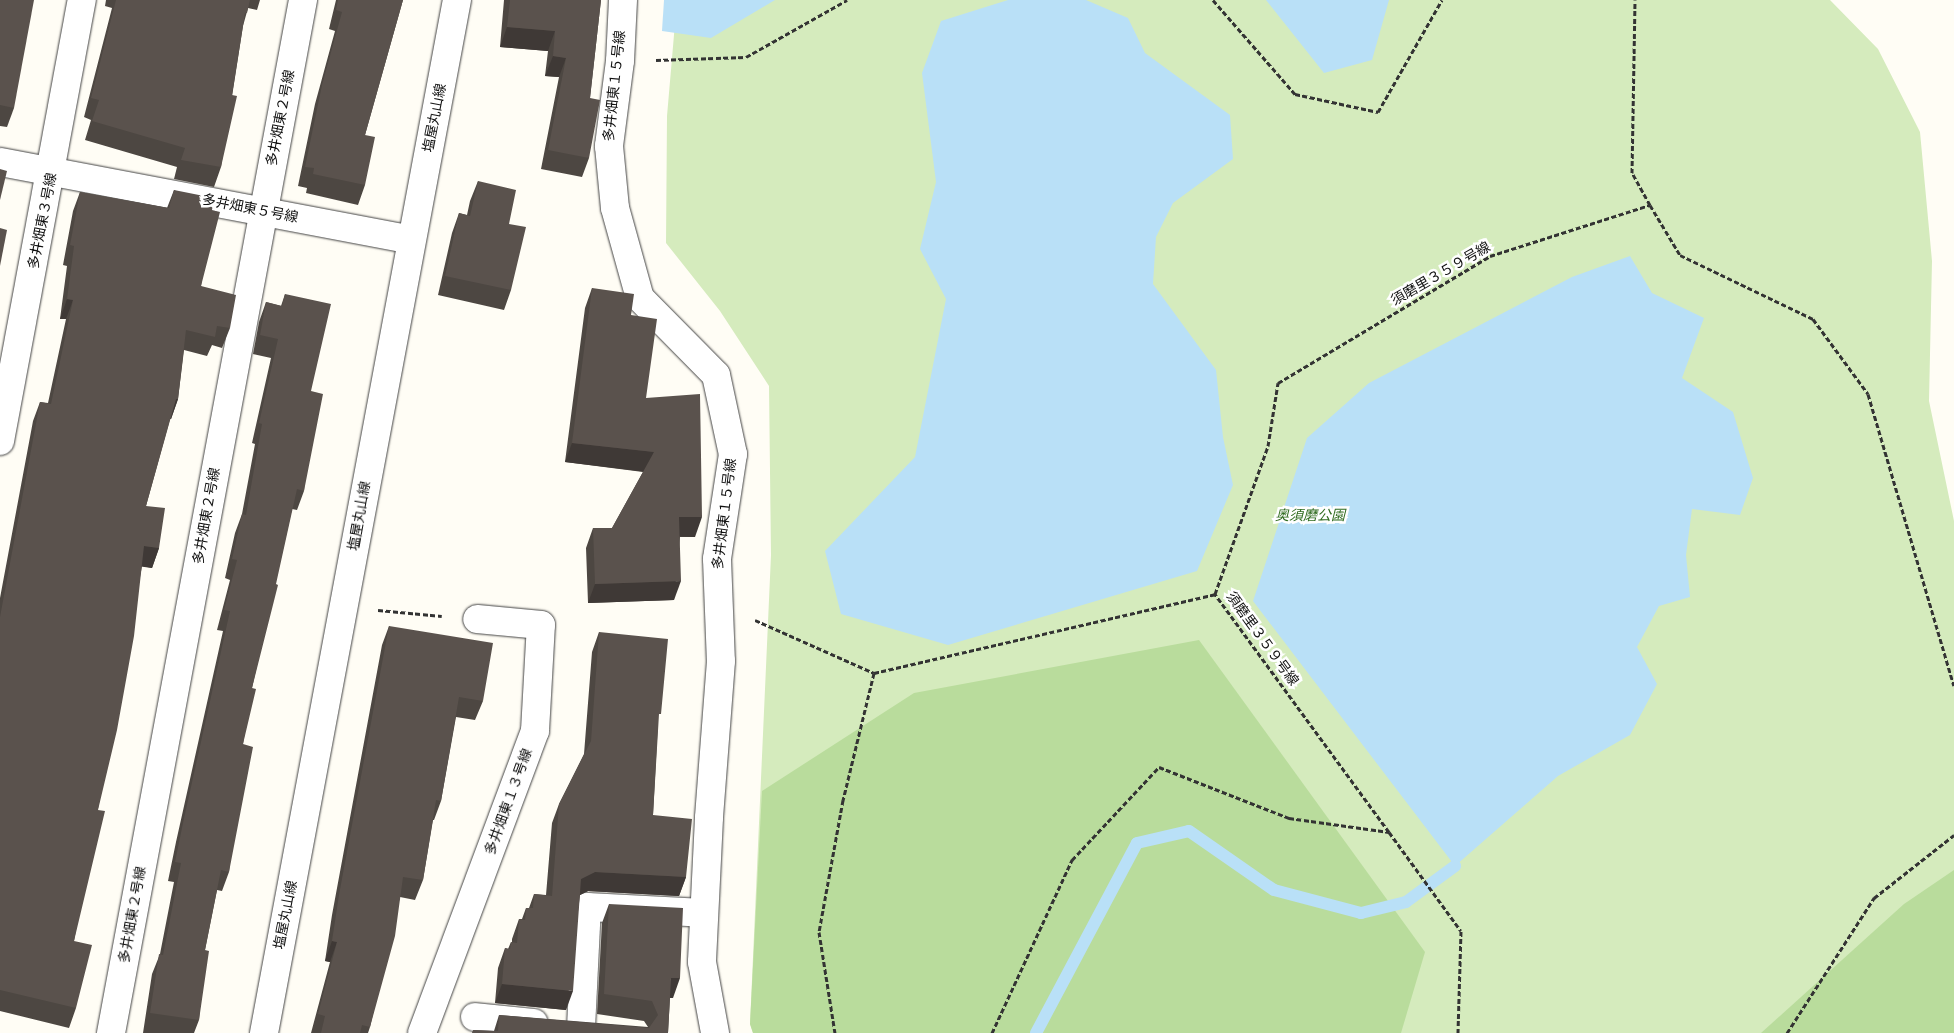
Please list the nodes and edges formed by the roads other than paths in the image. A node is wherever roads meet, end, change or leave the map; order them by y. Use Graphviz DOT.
graph roads {
  1 [pos="82,0"];
  2 [pos="304,0"];
  3 [pos="456,0"];
  4 [pos="623,0"];
  5 [pos="0,162"];
  6 [pos="52,171"];
  7 [pos="263,212"];
  8 [pos="411,240"];
  9 [pos="0,441"];
  10 [pos="477,619"];
  11 [pos="704,913"];
  12 [pos="475,1017"];
  13 [pos="581,1028"];
  14 [pos="608,1030"];
  15 [pos="111,1033"];
  16 [pos="264,1033"];
  17 [pos="422,1033"];
  18 [pos="715,1033"];
  1 -- 6 [label="street, 多井畑東３号線"];
  2 -- 7 [label="street, 多井畑東２号線"];
  3 -- 8 [label="street, 塩屋丸山線"];
  4 -- 11 [label="street, 多井畑東１５号線"];
  5 -- 6 [label="street, 多井畑東５号線"];
  6 -- 7 [label="street, 多井畑東５号線"];
  6 -- 9 [label="street, 多井畑東３号線"];
  7 -- 8 [label="street, 多井畑東５号線"];
  7 -- 15 [label="street, 多井畑東２号線"];
  8 -- 16 [label="street, 塩屋丸山線"];
  10 -- 17 [label="street, 多井畑東１３号線"];
  11 -- 13 [label="street"];
  11 -- 18 [label="street, 多井畑東１５号線"];
  12 -- 13 [label="street"];
  13 -- 14 [label="street"];
}
